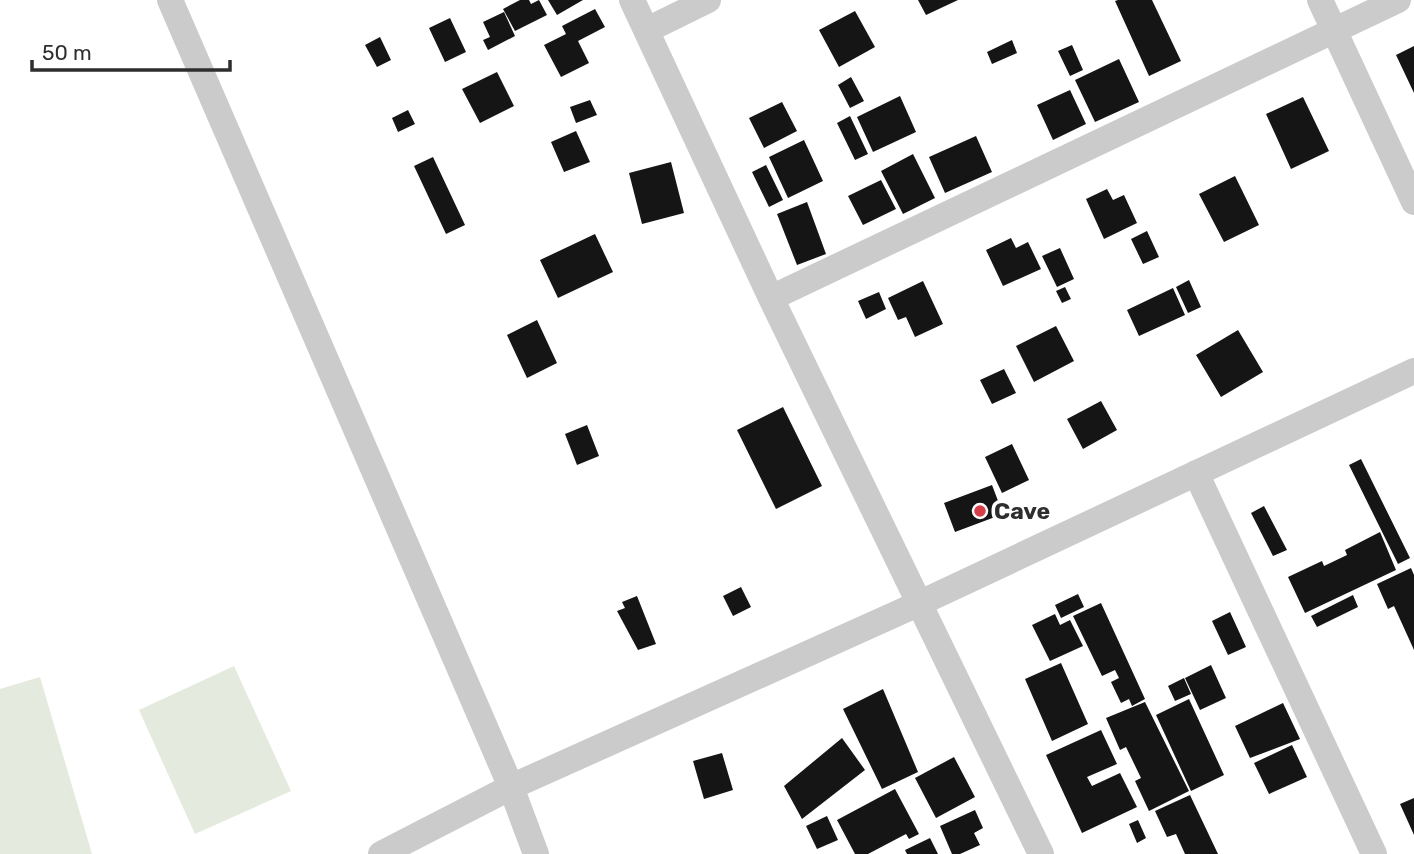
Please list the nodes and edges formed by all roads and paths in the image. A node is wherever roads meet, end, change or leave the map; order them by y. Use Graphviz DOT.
graph roads {
  1 [pos="170,0"];
  2 [pos="632,0"];
  3 [pos="708,0"];
  4 [pos="1320,0"];
  5 [pos="1398,0"];
  6 [pos="647,30"];
  7 [pos="1335,30"];
  8 [pos="1414,202"];
  9 [pos="771,298"];
  10 [pos="1414,371"];
  11 [pos="1196,473"];
  12 [pos="918,604"];
  13 [pos="511,788"];
  14 [pos="381,854"];
  15 [pos="536,854"];
  16 [pos="1041,854"];
  17 [pos="1374,854"];
  1 -- 13 [label="street"];
  2 -- 6 [label="street"];
  3 -- 6 [label="street"];
  4 -- 7 [label="street"];
  5 -- 7 [label="street"];
  6 -- 9 [label="street"];
  7 -- 8 [label="street"];
  7 -- 9 [label="street"];
  9 -- 12 [label="street"];
  10 -- 11 [label="street"];
  11 -- 12 [label="street"];
  11 -- 17 [label="street"];
  12 -- 13 [label="street"];
  12 -- 16 [label="street"];
  13 -- 14 [label="street"];
  13 -- 15 [label="street"];
}
